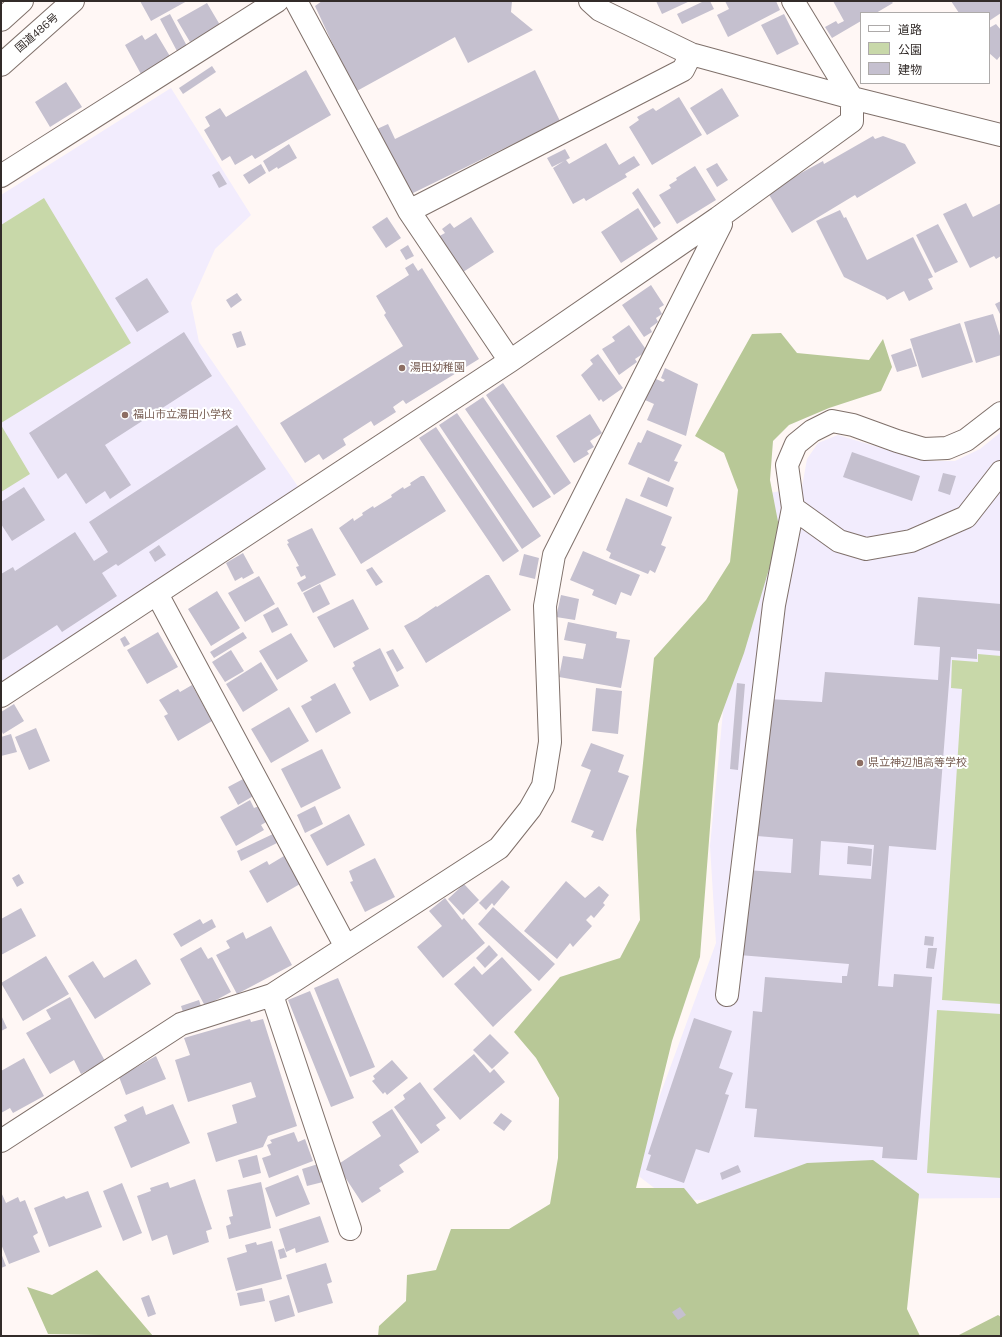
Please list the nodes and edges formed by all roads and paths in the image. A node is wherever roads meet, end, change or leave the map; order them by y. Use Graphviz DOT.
graph roads {
  1 [pos="22,1"];
  2 [pos="73,1"];
  3 [pos="277,1"];
  4 [pos="296,1"];
  5 [pos="590,1"];
  6 [pos="792,1"];
  7 [pos="1,20"];
  8 [pos="691,54"];
  9 [pos="1,65"];
  10 [pos="852,98"];
  11 [pos="1001,135"];
  12 [pos="1,176"];
  13 [pos="409,211"];
  14 [pos="718,218"];
  15 [pos="510,361"];
  16 [pos="1001,413"];
  17 [pos="1001,472"];
  18 [pos="793,508"];
  19 [pos="157,594"];
  20 [pos="1,696"];
  21 [pos="346,947"];
  22 [pos="272,995"];
  23 [pos="727,995"];
  24 [pos="1,1141"];
  25 [pos="350,1229"];
  1 -- 7 [label="main road"];
  2 -- 9 [label="main road, 国道486号"];
  3 -- 12 [label="main road"];
  4 -- 13 [label="main road"];
  5 -- 8 [label="main road"];
  6 -- 10 [label="main road"];
  8 -- 10 [label="main road"];
  8 -- 13 [label="main road"];
  10 -- 11 [label="main road"];
  10 -- 14 [label="main road"];
  13 -- 15 [label="main road"];
  14 -- 15 [label="main road"];
  14 -- 21 [label="main road"];
  15 -- 19 [label="main road"];
  16 -- 18 [label="main road"];
  17 -- 18 [label="main road"];
  18 -- 23 [label="main road"];
  19 -- 20 [label="main road"];
  19 -- 21 [label="main road"];
  21 -- 22 [label="main road"];
  22 -- 24 [label="main road"];
  22 -- 25 [label="main road"];
}
